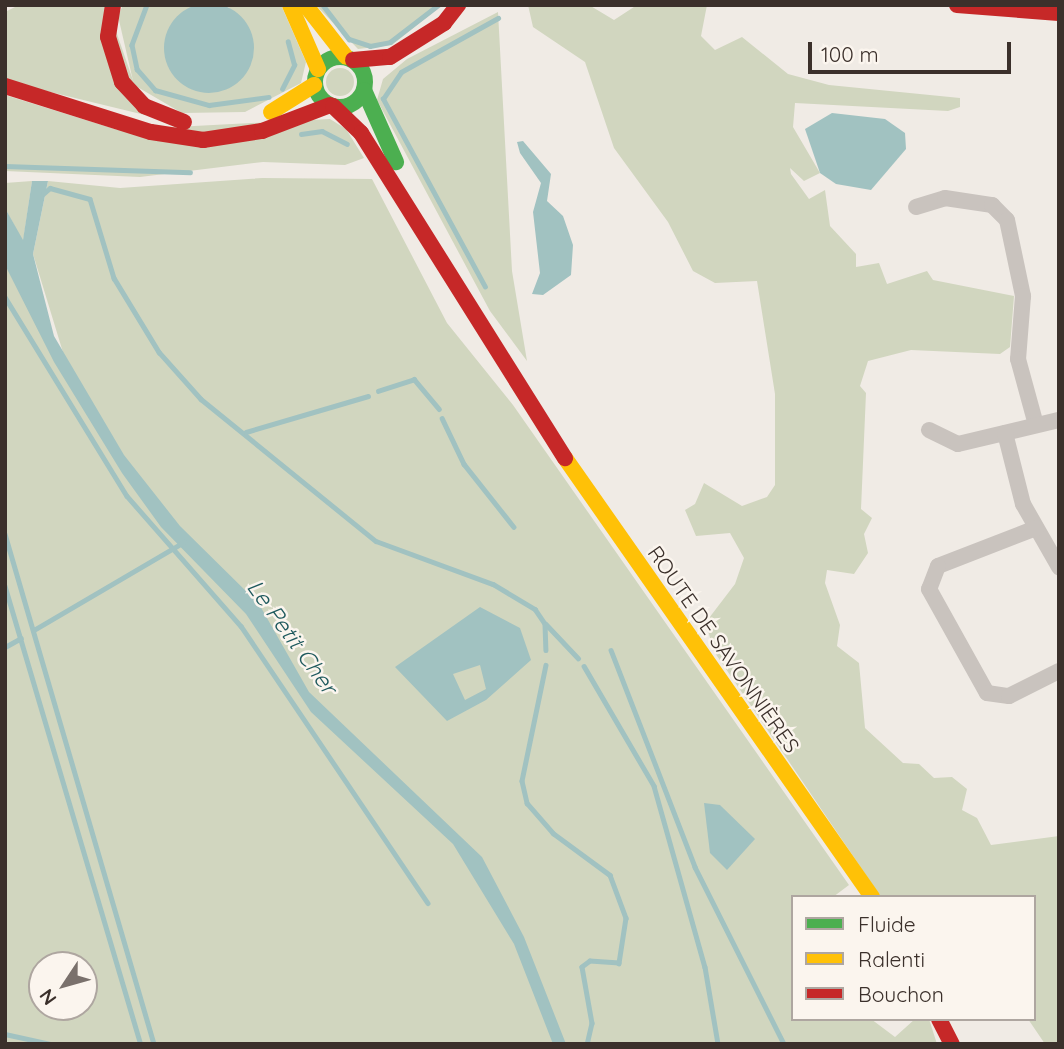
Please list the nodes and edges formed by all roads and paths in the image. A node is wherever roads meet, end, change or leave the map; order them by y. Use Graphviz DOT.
graph roads {
  1 [pos="113,5"];
  2 [pos="290,5"];
  3 [pos="306,5"];
  4 [pos="458,5"];
  5 [pos="957,5"];
  6 [pos="1059,13"];
  7 [pos="390,57"];
  8 [pos="349,59"];
  9 [pos="316,77"];
  10 [pos="5,86"];
  11 [pos="364,87"];
  12 [pos="332,106"];
  13 [pos="916,207"];
  14 [pos="1059,420"];
  15 [pos="543,425"];
  16 [pos="1036,425"];
  17 [pos="929,430"];
  18 [pos="1005,433"];
  19 [pos="1036,528"];
  20 [pos="1059,567"];
  21 [pos="1059,671"];
  22 [pos="871,895"];
  23 [pos="940,1021"];
  24 [pos="952,1044"];
  1 -- 9 [label="main road"];
  2 -- 9 [label="main road"];
  3 -- 8 [label="main road"];
  4 -- 7 [label="main road"];
  5 -- 6 [label="main road"];
  7 -- 8 [label="main road"];
  7 -- 11 [label="main road"];
  8 -- 9 [label="main road"];
  8 -- 11 [label="main road"];
  9 -- 12 [label="main road"];
  10 -- 12 [label="main road"];
  11 -- 12 [label="main road"];
  11 -- 15 [label="main road, ROUTE DE SAVONNIÈRES"];
  12 -- 15 [label="main road, ROUTE DE SAVONNIÈRES"];
  13 -- 16 [label="street"];
  14 -- 16 [label="street"];
  15 -- 22 [label="main road, ROUTE DE SAVONNIÈRES"];
  16 -- 18 [label="street"];
  17 -- 18 [label="street"];
  18 -- 19 [label="street"];
  19 -- 20 [label="street"];
  19 -- 21 [label="street"];
  23 -- 24 [label="main road"];
}
